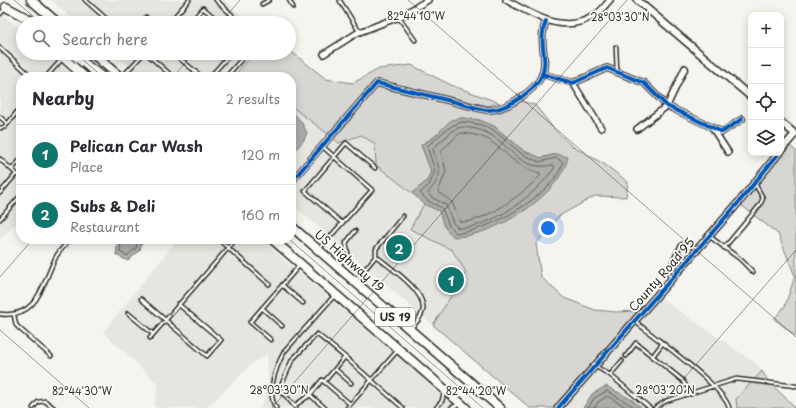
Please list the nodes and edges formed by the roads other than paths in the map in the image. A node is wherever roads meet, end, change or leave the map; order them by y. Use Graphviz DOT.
graph roads {
  1 [pos="31,0"];
  2 [pos="86,0"];
  3 [pos="189,0"];
  4 [pos="216,0"];
  5 [pos="269,0"];
  6 [pos="289,0"];
  7 [pos="428,0"];
  8 [pos="506,0"];
  9 [pos="610,0"];
  10 [pos="637,0"];
  11 [pos="340,1"];
  12 [pos="3,4"];
  13 [pos="262,4"];
  14 [pos="293,7"];
  15 [pos="0,14"];
  16 [pos="16,16"];
  17 [pos="24,16"];
  18 [pos="50,16"];
  19 [pos="103,16"];
  20 [pos="175,16"];
  21 [pos="196,16"];
  22 [pos="213,16"];
  23 [pos="232,16"];
  24 [pos="399,17"];
  25 [pos="546,21"];
  26 [pos="359,32"];
  27 [pos="415,40"];
  28 [pos="616,47"];
  29 [pos="0,48"];
  30 [pos="324,54"];
  31 [pos="58,60"];
  32 [pos="66,60"];
  33 [pos="80,60"];
  34 [pos="100,60"];
  35 [pos="138,60"];
  36 [pos="153,60"];
  37 [pos="181,60"];
  38 [pos="225,60"];
  39 [pos="241,60"];
  40 [pos="685,68"];
  41 [pos="26,72"];
  42 [pos="49,72"];
  43 [pos="80,72"];
  44 [pos="96,72"];
  45 [pos="115,72"];
  46 [pos="126,72"];
  47 [pos="167,72"];
  48 [pos="196,72"];
  49 [pos="214,72"];
  50 [pos="230,72"];
  51 [pos="617,72"];
  52 [pos="542,74"];
  53 [pos="573,83"];
  54 [pos="748,93"];
  55 [pos="668,106"];
  56 [pos="16,113"];
  57 [pos="0,117"];
  58 [pos="742,119"];
  59 [pos="7,123"];
  60 [pos="784,124"];
  61 [pos="0,128"];
  62 [pos="602,128"];
  63 [pos="713,128"];
  64 [pos="638,129"];
  65 [pos="795,133"];
  66 [pos="322,146"];
  67 [pos="784,146"];
  68 [pos="728,152"];
  69 [pos="334,156"];
  70 [pos="776,156"];
  71 [pos="0,159"];
  72 [pos="16,164"];
  73 [pos="375,168"];
  74 [pos="12,169"];
  75 [pos="16,174"];
  76 [pos="296,176"];
  77 [pos="754,183"];
  78 [pos="0,193"];
  79 [pos="16,201"];
  80 [pos="403,216"];
  81 [pos="0,219"];
  82 [pos="342,223"];
  83 [pos="296,230"];
  84 [pos="355,232"];
  85 [pos="709,236"];
  86 [pos="66,244"];
  87 [pos="224,244"];
  88 [pos="232,244"];
  89 [pos="278,244"];
  90 [pos="228,248"];
  91 [pos="724,248"];
  92 [pos="698,249"];
  93 [pos="318,250"];
  94 [pos="677,251"];
  95 [pos="376,256"];
  96 [pos="687,261"];
  97 [pos="301,264"];
  98 [pos="337,267"];
  99 [pos="753,272"];
  100 [pos="670,279"];
  101 [pos="354,281"];
  102 [pos="269,284"];
  103 [pos="282,285"];
  104 [pos="336,294"];
  105 [pos="141,299"];
  106 [pos="303,303"];
  107 [pos="178,304"];
  108 [pos="262,308"];
  109 [pos="128,313"];
  110 [pos="0,314"];
  111 [pos="14,315"];
  112 [pos="165,320"];
  113 [pos="634,321"];
  114 [pos="282,326"];
  115 [pos="410,330"];
  116 [pos="153,334"];
  117 [pos="150,338"];
  118 [pos="271,340"];
  119 [pos="662,344"];
  120 [pos="398,349"];
  121 [pos="51,356"];
  122 [pos="626,356"];
  123 [pos="345,357"];
  124 [pos="652,357"];
  125 [pos="622,360"];
  126 [pos="595,366"];
  127 [pos="335,369"];
  128 [pos="610,375"];
  129 [pos="371,380"];
  130 [pos="324,382"];
  131 [pos="351,383"];
  132 [pos="796,386"];
  133 [pos="715,387"];
  134 [pos="273,388"];
  135 [pos="445,390"];
  136 [pos="279,391"];
  137 [pos="691,394"];
  138 [pos="310,395"];
  139 [pos="350,404"];
  140 [pos="463,406"];
  141 [pos="295,407"];
  142 [pos="33,408"];
  143 [pos="54,408"];
  144 [pos="276,408"];
  145 [pos="325,408"];
  146 [pos="347,408"];
  147 [pos="403,408"];
  148 [pos="436,408"];
  149 [pos="451,408"];
  150 [pos="500,408"];
  151 [pos="558,408"];
  152 [pos="650,408"];
  153 [pos="655,408"];
  154 [pos="729,408"];
  1 -- 18 [label="highway"];
  2 -- 19 [label="lane"];
  3 -- 20 [label="lane"];
  4 -- 23 [label="lane"];
  5 -- 13 [label="lane"];
  6 -- 14 [label="lane"];
  7 -- 24 [label="street"];
  8 -- 25 [label="street"];
  9 -- 25 [label="street"];
  10 -- 54 [label="street"];
  11 -- 26 [label="lane"];
  12 -- 15 [label="lane"];
  12 -- 16 [label="highway"];
  12 -- 17 [label="highway"];
  21 -- 22 [label="lane"];
  24 -- 26 [label="street"];
  24 -- 27 [label="lane"];
  25 -- 52 [label="street"];
  26 -- 30 [label="street"];
  28 -- 51 [label="lane"];
  29 -- 41 [label="lane"];
  31 -- 42 [label="lane"];
  32 -- 43 [label="highway"];
  33 -- 44 [label="highway"];
  34 -- 45 [label="highway"];
  35 -- 46 [label="lane"];
  36 -- 47 [label="lane"];
  37 -- 48 [label="lane"];
  38 -- 49 [label="lane"];
  39 -- 50 [label="lane"];
  40 -- 55 [label="street"];
  51 -- 53 [label="street"];
  51 -- 55 [label="street"];
  52 -- 53 [label="street"];
  52 -- 66 [label="street"];
  53 -- 62 [label="street"];
  55 -- 63 [label="street"];
  55 -- 64 [label="street"];
  56 -- 59 [label="lane"];
  57 -- 59 [label="lane"];
  58 -- 63 [label="street"];
  59 -- 61 [label="lane"];
  60 -- 65 [label="street"];
  63 -- 68 [label="street"];
  65 -- 67 [label="street"];
  66 -- 69 [label="lane"];
  66 -- 76 [label="street"];
  69 -- 73 [label="lane"];
  69 -- 82 [label="lane"];
  69 -- 82 [label="lane"];
  70 -- 77 [label="street, County Road 95"];
  71 -- 74 [label="lane"];
  72 -- 74 [label="lane"];
  74 -- 75 [label="lane"];
  75 -- 78 [label="lane"];
  77 -- 85 [label="street, County Road 95"];
  77 -- 91 [label="lane"];
  79 -- 81 [label="lane"];
  80 -- 95 [label="lane"];
  82 -- 93 [label="lane"];
  83 -- 93 [label="highway, US Highway 19 / US 19"];
  84 -- 98 [label="lane"];
  85 -- 91 [label="lane"];
  85 -- 92 [label="street, County Road 95"];
  86 -- 111 [label="lane"];
  87 -- 90 [label="lane"];
  88 -- 90 [label="lane"];
  89 -- 97 [label="highway, US 19"];
  90 -- 102 [label="lane"];
  90 -- 107 [label="lane"];
  91 -- 99 [label="lane"];
  92 -- 94 [label="lane"];
  92 -- 96 [label="street, County Road 95"];
  93 -- 98 [label="highway, US Highway 19 / US 19"];
  94 -- 96 [label="lane"];
  94 -- 100 [label="lane"];
  95 -- 101 [label="lane"];
  95 -- 115 [label="lane"];
  96 -- 100 [label="street, County Road 95"];
  97 -- 103 [label="lane"];
  97 -- 104 [label="highway, US 19"];
  98 -- 101 [label="highway, US Highway 19 / US 19"];
  100 -- 113 [label="street, County Road 95"];
  101 -- 115 [label="highway, US Highway 19 / US 19"];
  103 -- 106 [label="lane"];
  103 -- 108 [label="lane"];
  104 -- 120 [label="highway, US 19"];
  104 -- 134 [label="lane"];
  105 -- 112 [label="lane"];
  107 -- 112 [label="lane"];
  107 -- 112 [label="lane"];
  108 -- 114 [label="lane"];
  108 -- 118 [label="lane"];
  109 -- 116 [label="lane"];
  110 -- 111 [label="lane"];
  111 -- 121 [label="lane"];
  112 -- 116 [label="lane"];
  113 -- 119 [label="lane"];
  113 -- 126 [label="street, County Road 95"];
  115 -- 150 [label="highway, US Highway 19 / US 19"];
  116 -- 117 [label="lane"];
  119 -- 124 [label="lane"];
  119 -- 133 [label="lane"];
  120 -- 129 [label="lane"];
  120 -- 135 [label="highway, US 19"];
  122 -- 124 [label="lane"];
  123 -- 127 [label="lane"];
  123 -- 129 [label="lane"];
  123 -- 136 [label="lane"];
  124 -- 137 [label="lane"];
  125 -- 128 [label="lane"];
  126 -- 128 [label="lane"];
  126 -- 151 [label="street, County Road 95"];
  127 -- 130 [label="lane"];
  127 -- 131 [label="lane"];
  128 -- 152 [label="lane"];
  129 -- 139 [label="lane"];
  129 -- 147 [label="lane"];
  130 -- 138 [label="lane"];
  130 -- 139 [label="lane"];
  132 -- 133 [label="lane"];
  133 -- 137 [label="lane"];
  133 -- 154 [label="lane"];
  134 -- 136 [label="lane"];
  134 -- 144 [label="lane"];
  135 -- 140 [label="highway, US 19"];
  135 -- 148 [label="lane"];
  136 -- 141 [label="lane"];
  137 -- 153 [label="lane"];
  138 -- 141 [label="lane"];
  138 -- 145 [label="lane"];
  139 -- 146 [label="lane"];
  140 -- 149 [label="lane"];
  142 -- 143 [label="lane"];
}
